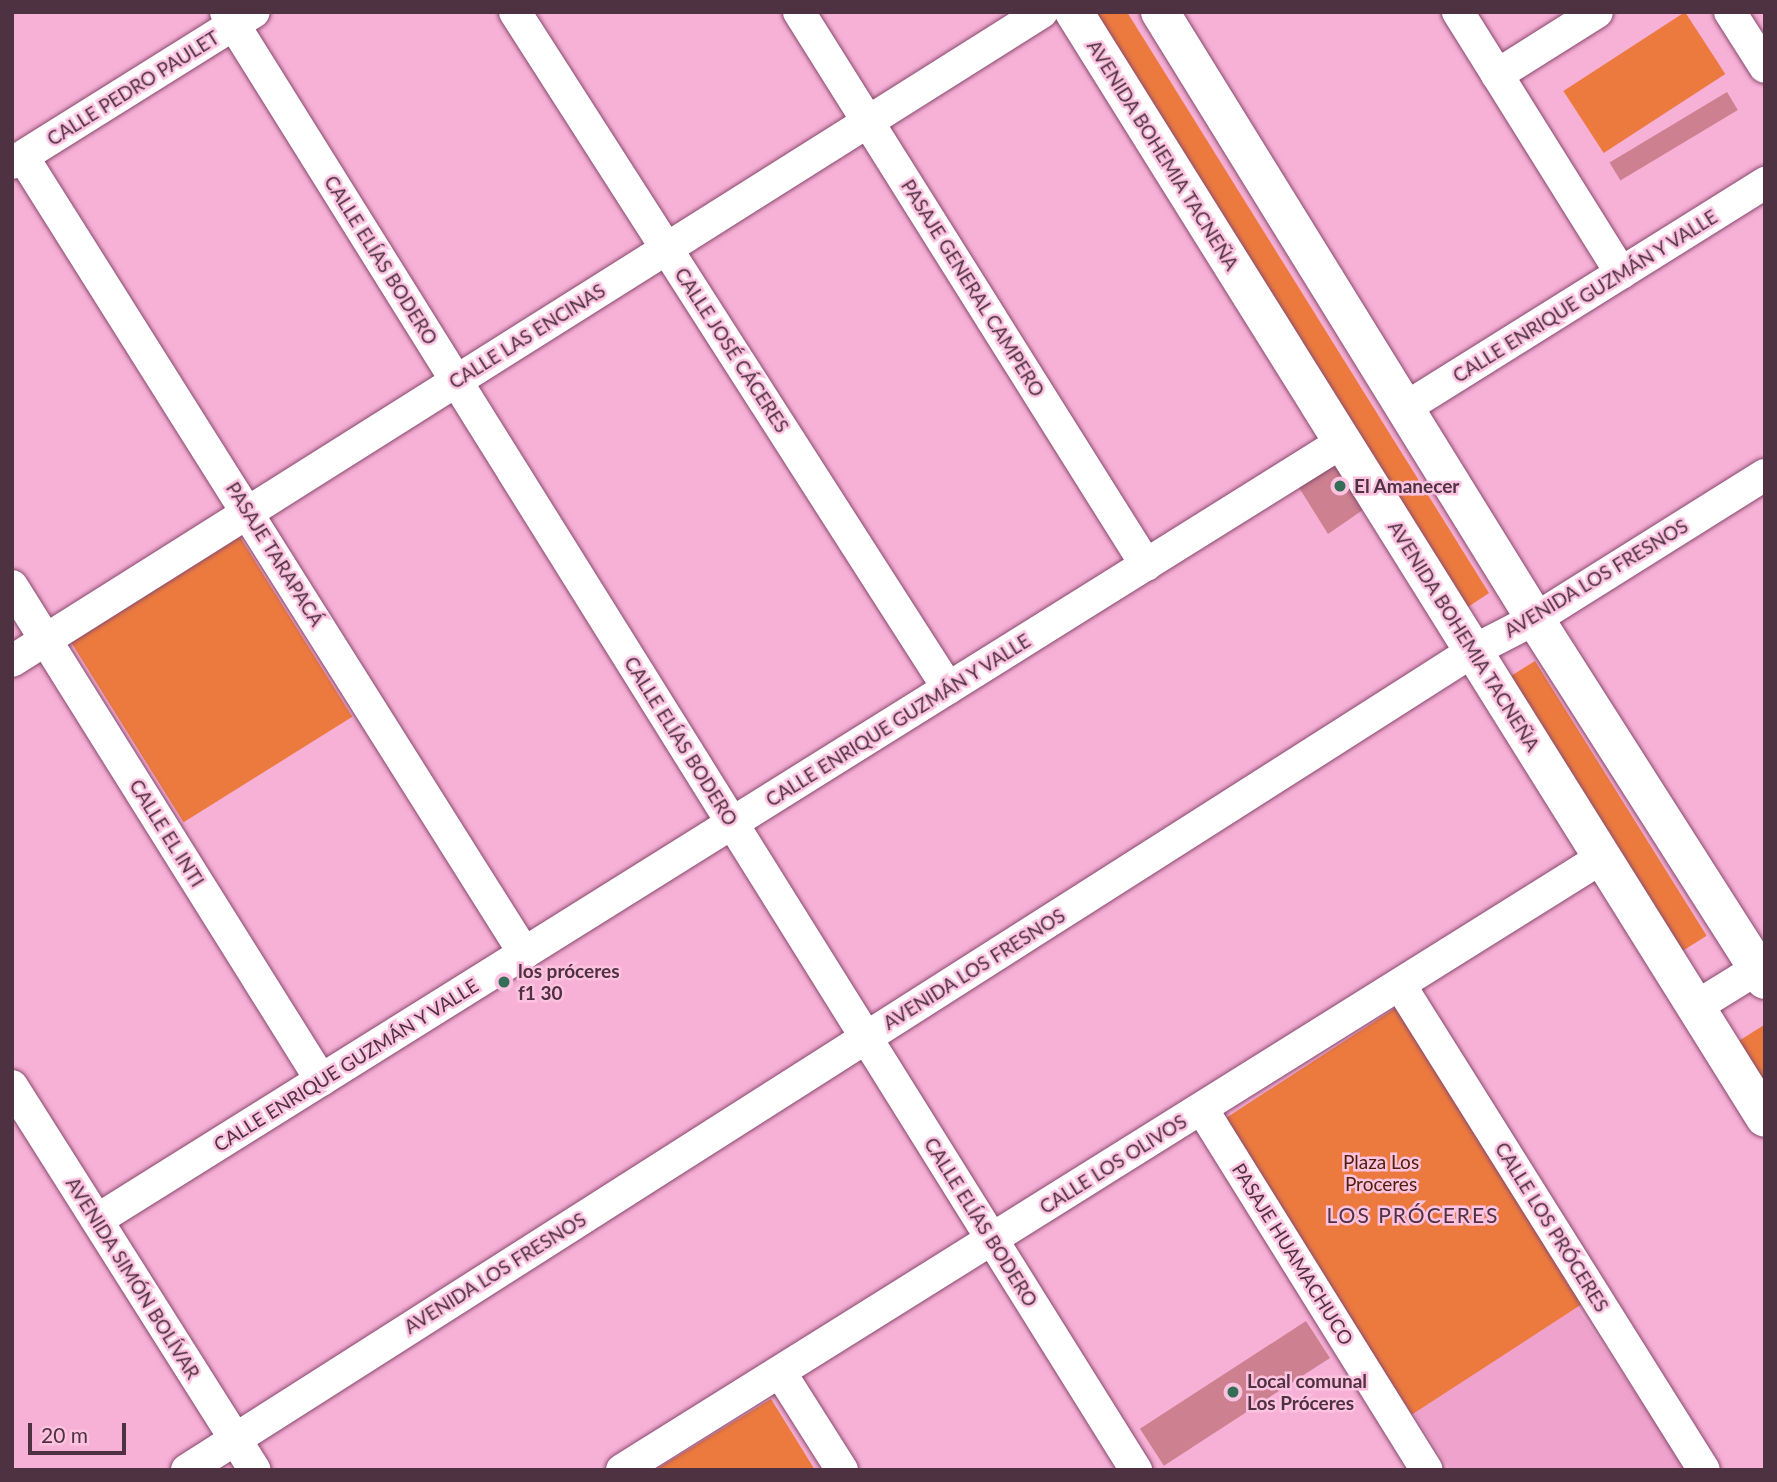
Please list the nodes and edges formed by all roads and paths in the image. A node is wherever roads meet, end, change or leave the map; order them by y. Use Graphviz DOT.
graph roads {
  1 [pos="515,12"];
  2 [pos="799,12"];
  3 [pos="1042,12"];
  4 [pos="1074,12"];
  5 [pos="1160,12"];
  6 [pos="1458,12"];
  7 [pos="1597,12"];
  8 [pos="1730,12"];
  9 [pos="238,16"];
  10 [pos="1765,67"];
  11 [pos="1497,75"];
  12 [pos="869,121"];
  13 [pos="18,160"];
  14 [pos="1765,183"];
  15 [pos="667,248"];
  16 [pos="1621,273"];
  17 [pos="456,381"];
  18 [pos="1405,408"];
  19 [pos="1342,442"];
  20 [pos="1760,488"];
  21 [pos="248,512"];
  22 [pos="1146,565"];
  23 [pos="12,586"];
  24 [pos="1535,619"];
  25 [pos="46,639"];
  26 [pos="1473,651"];
  27 [pos="12,661"];
  28 [pos="948,688"];
  29 [pos="732,823"];
  30 [pos="1603,857"];
  31 [pos="524,953"];
  32 [pos="1762,971"];
  33 [pos="1400,985"];
  34 [pos="1697,1006"];
  35 [pos="866,1037"];
  36 [pos="321,1080"];
  37 [pos="12,1086"];
  38 [pos="1202,1109"];
  39 [pos="1765,1118"];
  40 [pos="97,1220"];
  41 [pos="992,1238"];
  42 [pos="780,1372"];
  43 [pos="235,1439"];
  44 [pos="187,1470"];
  45 [pos="255,1470"];
  46 [pos="622,1470"];
  47 [pos="842,1470"];
  48 [pos="1136,1470"];
  49 [pos="1427,1470"];
  50 [pos="1704,1470"];
  1 -- 15 [label="street, CALLE JOSÉ CÁCERES"];
  2 -- 12 [label="street, PASAJE GENERAL CAMPERO"];
  3 -- 12 [label="street, CALLE LAS ENCINAS"];
  4 -- 19 [label="main road, AVENIDA BOHEMIA TACNEÑA"];
  5 -- 18 [label="main road"];
  6 -- 11 [label="street"];
  7 -- 11 [label="street"];
  8 -- 10 [label="street"];
  9 -- 13 [label="street, CALLE PEDRO PAULET"];
  9 -- 17 [label="street, CALLE ELÍAS BODERO"];
  11 -- 16 [label="street"];
  12 -- 15 [label="street, CALLE LAS ENCINAS"];
  12 -- 22 [label="street, PASAJE GENERAL CAMPERO"];
  13 -- 21 [label="street, PASAJE TARAPACÁ"];
  14 -- 16 [label="street, CALLE ENRIQUE GUZMÁN Y VALLE"];
  15 -- 17 [label="street, CALLE LAS ENCINAS"];
  15 -- 28 [label="street, CALLE JOSÉ CÁCERES"];
  16 -- 18 [label="street, CALLE ENRIQUE GUZMÁN Y VALLE"];
  17 -- 21 [label="street, CALLE LAS ENCINAS"];
  17 -- 29 [label="street, CALLE ELÍAS BODERO"];
  18 -- 24 [label="main road"];
  19 -- 22 [label="street, CALLE ENRIQUE GUZMÁN Y VALLE"];
  19 -- 26 [label="main road, AVENIDA BOHEMIA TACNEÑA"];
  20 -- 24 [label="street, AVENIDA LOS FRESNOS"];
  21 -- 25 [label="street, CALLE LAS ENCINAS"];
  21 -- 31 [label="street, PASAJE TARAPACÁ"];
  22 -- 28 [label="street, CALLE ENRIQUE GUZMÁN Y VALLE"];
  23 -- 25 [label="street, CALLE EL INTI"];
  24 -- 26 [label="street, AVENIDA LOS FRESNOS"];
  24 -- 32 [label="main road"];
  25 -- 27 [label="street, CALLE LAS ENCINAS"];
  25 -- 36 [label="street, CALLE EL INTI"];
  26 -- 30 [label="main road, AVENIDA BOHEMIA TACNEÑA"];
  26 -- 35 [label="street, AVENIDA LOS FRESNOS"];
  28 -- 29 [label="street, CALLE ENRIQUE GUZMÁN Y VALLE"];
  29 -- 31 [label="street, CALLE ENRIQUE GUZMÁN Y VALLE"];
  29 -- 35 [label="street, CALLE ELÍAS BODERO"];
  30 -- 33 [label="street, CALLE LOS OLIVOS"];
  30 -- 34 [label="main road, AVENIDA BOHEMIA TACNEÑA"];
  31 -- 36 [label="street, CALLE ENRIQUE GUZMÁN Y VALLE"];
  32 -- 34 [label="street"];
  33 -- 38 [label="street, CALLE LOS OLIVOS"];
  33 -- 50 [label="street, CALLE LOS PRÓCERES"];
  34 -- 39 [label="main road, AVENIDA BOHEMIA TACNEÑA"];
  35 -- 41 [label="street, CALLE ELÍAS BODERO"];
  35 -- 43 [label="street, AVENIDA LOS FRESNOS"];
  36 -- 40 [label="street, CALLE ENRIQUE GUZMÁN Y VALLE"];
  37 -- 40 [label="street, AVENIDA SIMÓN BOLÍVAR"];
  38 -- 41 [label="street, CALLE LOS OLIVOS"];
  38 -- 49 [label="street, PASAJE HUAMACHUCO"];
  40 -- 43 [label="street, AVENIDA SIMÓN BOLÍVAR"];
  41 -- 42 [label="street, CALLE LOS OLIVOS"];
  41 -- 48 [label="street, CALLE ELÍAS BODERO"];
  42 -- 46 [label="street, CALLE LOS OLIVOS"];
  42 -- 47 [label="street"];
  43 -- 44 [label="street, AVENIDA LOS FRESNOS"];
  43 -- 45 [label="street, AVENIDA SIMÓN BOLÍVAR"];
}
